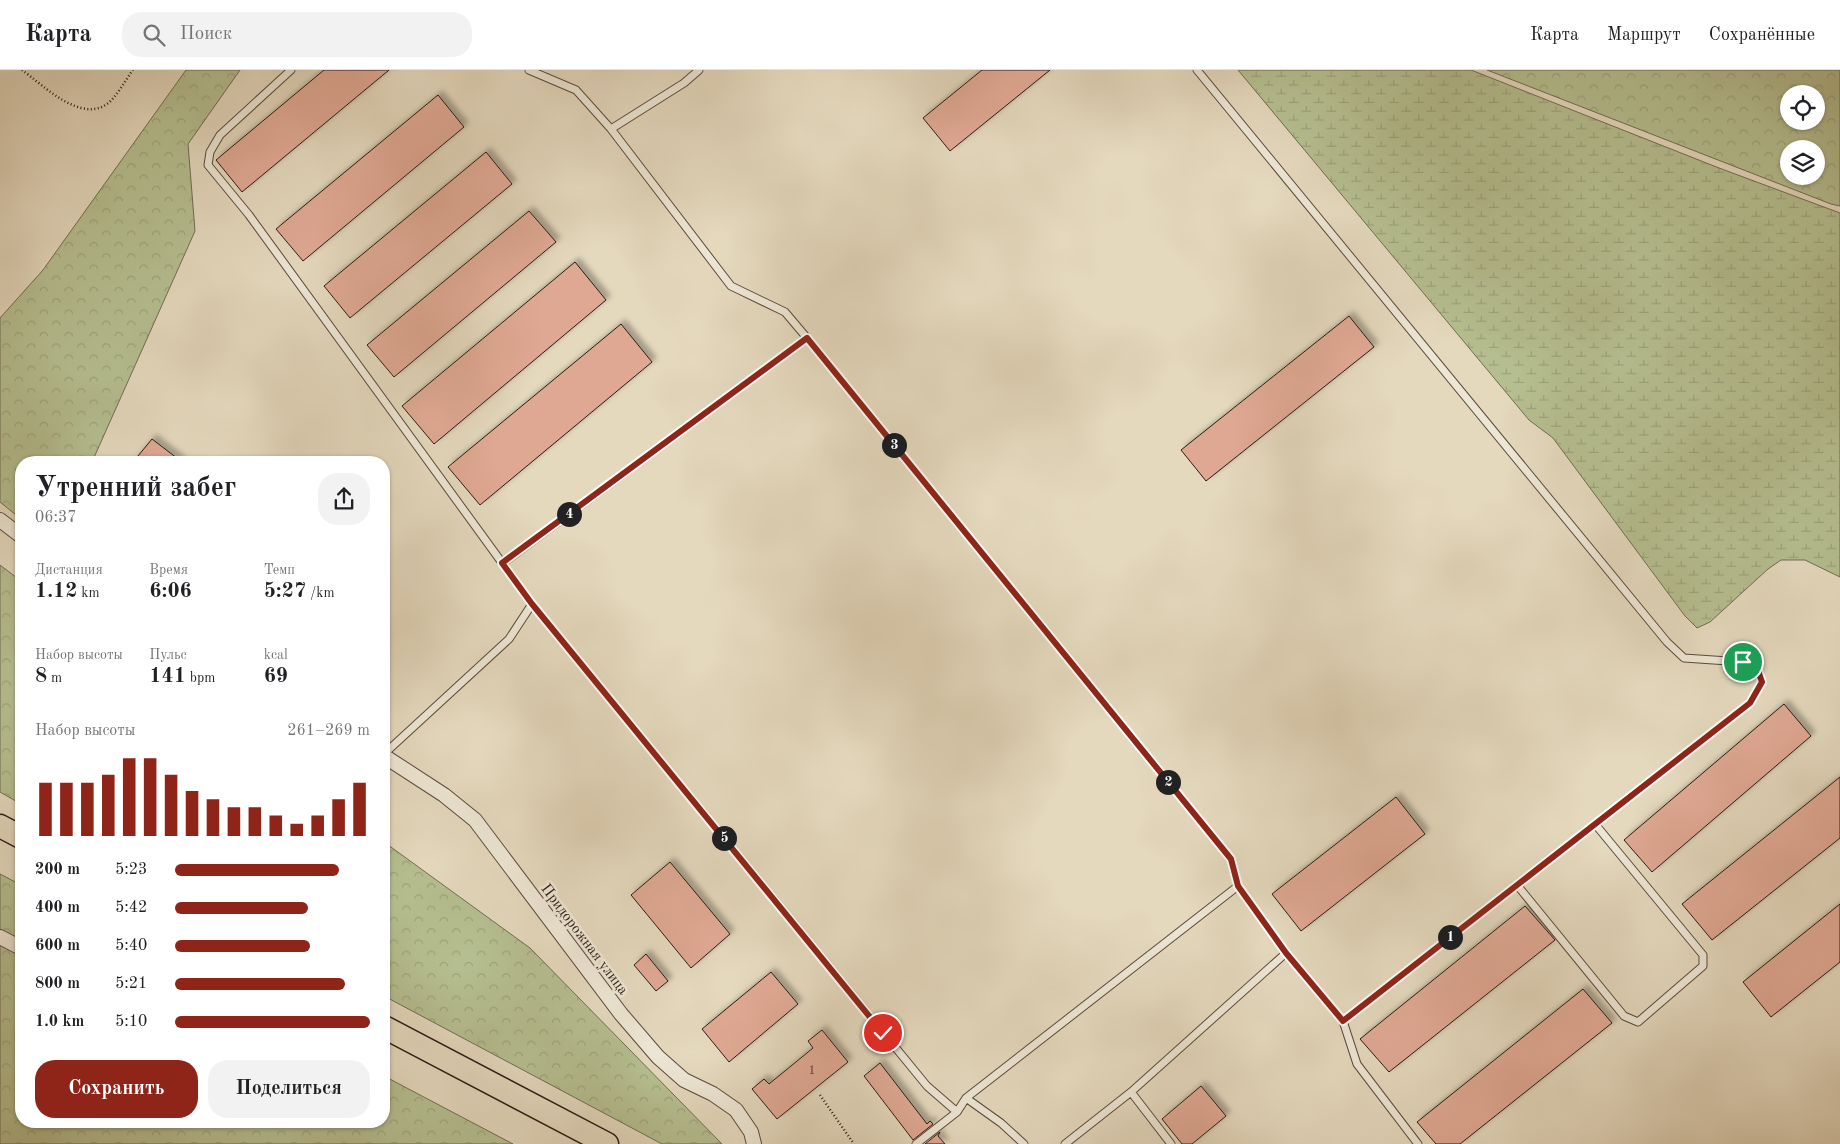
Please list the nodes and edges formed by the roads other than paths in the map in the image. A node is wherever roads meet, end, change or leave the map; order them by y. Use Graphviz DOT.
graph roads {
  1 [pos="291,70"];
  2 [pos="529,70"];
  3 [pos="699,70"];
  4 [pos="1197,70"];
  5 [pos="611,129"];
  6 [pos="807,338"];
  7 [pos="0,520"];
  8 [pos="15,531"];
  9 [pos="502,563"];
  10 [pos="532,604"];
  11 [pos="390,749"];
  12 [pos="390,759"];
  13 [pos="1596,824"];
  14 [pos="0,826"];
  15 [pos="15,834"];
  16 [pos="1517,885"];
  17 [pos="1238,886"];
  18 [pos="0,937"];
  19 [pos="15,945"];
  20 [pos="1286,953"];
  21 [pos="1343,1021"];
  22 [pos="390,1030"];
  23 [pos="1131,1092"];
  24 [pos="966,1098"];
  25 [pos="957,1112"];
  26 [pos="607,1144"];
  27 [pos="754,1144"];
  28 [pos="916,1144"];
  29 [pos="1024,1144"];
  30 [pos="1064,1144"];
  31 [pos="1170,1144"];
  32 [pos="1418,1144"];
  1 -- 9 [label="lane"];
  2 -- 5 [label="lane"];
  3 -- 5 [label="lane"];
  4 -- 13 [label="lane"];
  5 -- 6 [label="lane"];
  6 -- 9 [label="lane"];
  6 -- 17 [label="lane"];
  7 -- 8 [label="street"];
  9 -- 10 [label="lane"];
  10 -- 11 [label="lane"];
  10 -- 25 [label="lane"];
  12 -- 27 [label="street, Придорожная улица"];
  13 -- 16 [label="lane"];
  13 -- 16 [label="lane"];
  14 -- 15 [label="main road"];
  16 -- 21 [label="lane"];
  17 -- 20 [label="lane"];
  17 -- 24 [label="lane"];
  18 -- 19 [label="street"];
  20 -- 21 [label="lane"];
  20 -- 23 [label="lane"];
  21 -- 32 [label="lane"];
  22 -- 26 [label="main road"];
  23 -- 30 [label="lane"];
  23 -- 31 [label="lane"];
  24 -- 25 [label="lane"];
  24 -- 29 [label="lane"];
  25 -- 28 [label="lane"];
}
